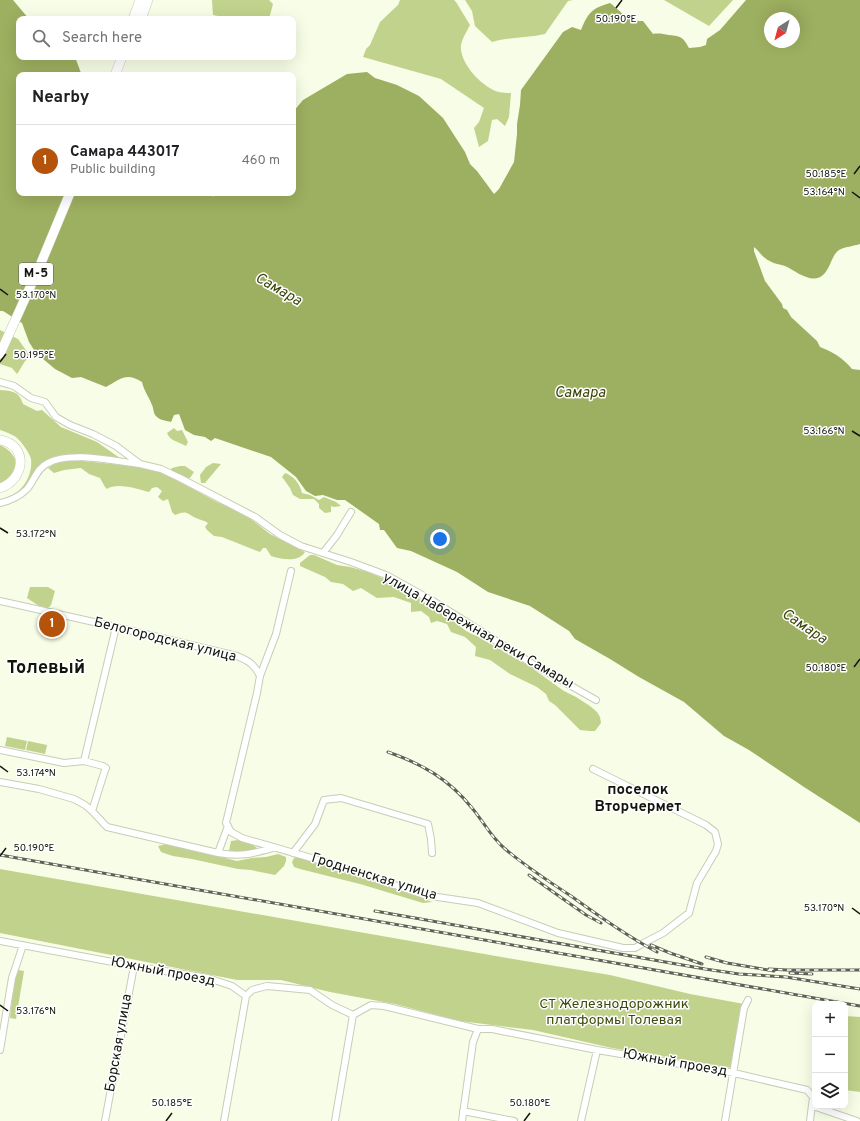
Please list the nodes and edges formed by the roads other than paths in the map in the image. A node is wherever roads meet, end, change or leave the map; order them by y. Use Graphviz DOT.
graph roads {
  1 [pos="140,0"];
  2 [pos="148,0"];
  3 [pos="134,16"];
  4 [pos="142,16"];
  5 [pos="121,60"];
  6 [pos="117,72"];
  7 [pos="69,196"];
  8 [pos="0,354"];
  9 [pos="0,382"];
  10 [pos="0,440"];
  11 [pos="140,464"];
  12 [pos="0,488"];
  13 [pos="0,503"];
  14 [pos="351,512"];
  15 [pos="323,553"];
  16 [pos="291,571"];
  17 [pos="0,601"];
  18 [pos="116,627"];
  19 [pos="260,676"];
  20 [pos="596,700"];
  21 [pos="0,750"];
  22 [pos="84,761"];
  23 [pos="593,769"];
  24 [pos="0,782"];
  25 [pos="92,811"];
  26 [pos="230,829"];
  27 [pos="274,848"];
  28 [pos="218,853"];
  29 [pos="293,853"];
  30 [pos="432,853"];
  31 [pos="0,941"];
  32 [pos="23,945"];
  33 [pos="134,966"];
  34 [pos="246,996"];
  35 [pos="748,1000"];
  36 [pos="352,1015"];
  37 [pos="478,1029"];
  38 [pos="0,1050"];
  39 [pos="597,1050"];
  40 [pos="734,1073"];
  41 [pos="812,1096"];
  42 [pos="812,1109"];
  43 [pos="822,1109"];
  44 [pos="463,1111"];
  45 [pos="105,1121"];
  46 [pos="224,1121"];
  47 [pos="335,1121"];
  48 [pos="462,1121"];
  49 [pos="514,1121"];
  50 [pos="581,1121"];
  51 [pos="726,1121"];
  52 [pos="810,1121"];
  53 [pos="857,1121"];
  1 -- 3 [label="main road"];
  2 -- 4 [label="main road"];
  5 -- 6 [label="main road"];
  7 -- 8 [label="main road, М-5"];
  9 -- 11 [label="street, улица Набережная реки Самары"];
  10 -- 12 [label="main road"];
  11 -- 13 [label="street"];
  11 -- 15 [label="street, улица Набережная реки Самары"];
  14 -- 15 [label="street"];
  15 -- 20 [label="street, улица Набережная реки Самары"];
  16 -- 19 [label="street"];
  17 -- 18 [label="street, Белогородская улица"];
  18 -- 19 [label="street, Белогородская улица"];
  18 -- 22 [label="street"];
  19 -- 26 [label="street"];
  21 -- 22 [label="street"];
  22 -- 25 [label="street"];
  23 -- 29 [label="street, Гродненская улица"];
  24 -- 25 [label="street, Гродненская улица"];
  25 -- 28 [label="street, Гродненская улица"];
  26 -- 27 [label="street, Гродненская улица"];
  26 -- 28 [label="street"];
  27 -- 28 [label="street, Гродненская улица"];
  27 -- 29 [label="street, Гродненская улица"];
  29 -- 30 [label="street"];
  31 -- 32 [label="street, Южный проезд"];
  32 -- 33 [label="street, Южный проезд"];
  32 -- 38 [label="street"];
  33 -- 34 [label="street, Южный проезд"];
  33 -- 45 [label="street, Борская улица"];
  34 -- 36 [label="street"];
  34 -- 46 [label="street"];
  35 -- 40 [label="street"];
  36 -- 37 [label="street, Южный проезд"];
  36 -- 47 [label="street"];
  37 -- 39 [label="street, Южный проезд"];
  37 -- 44 [label="street"];
  39 -- 40 [label="street, Южный проезд"];
  39 -- 50 [label="street"];
  40 -- 41 [label="street, Южный проезд"];
  40 -- 51 [label="street"];
  42 -- 52 [label="street"];
  43 -- 53 [label="street"];
  44 -- 48 [label="street"];
  44 -- 49 [label="street"];
}
